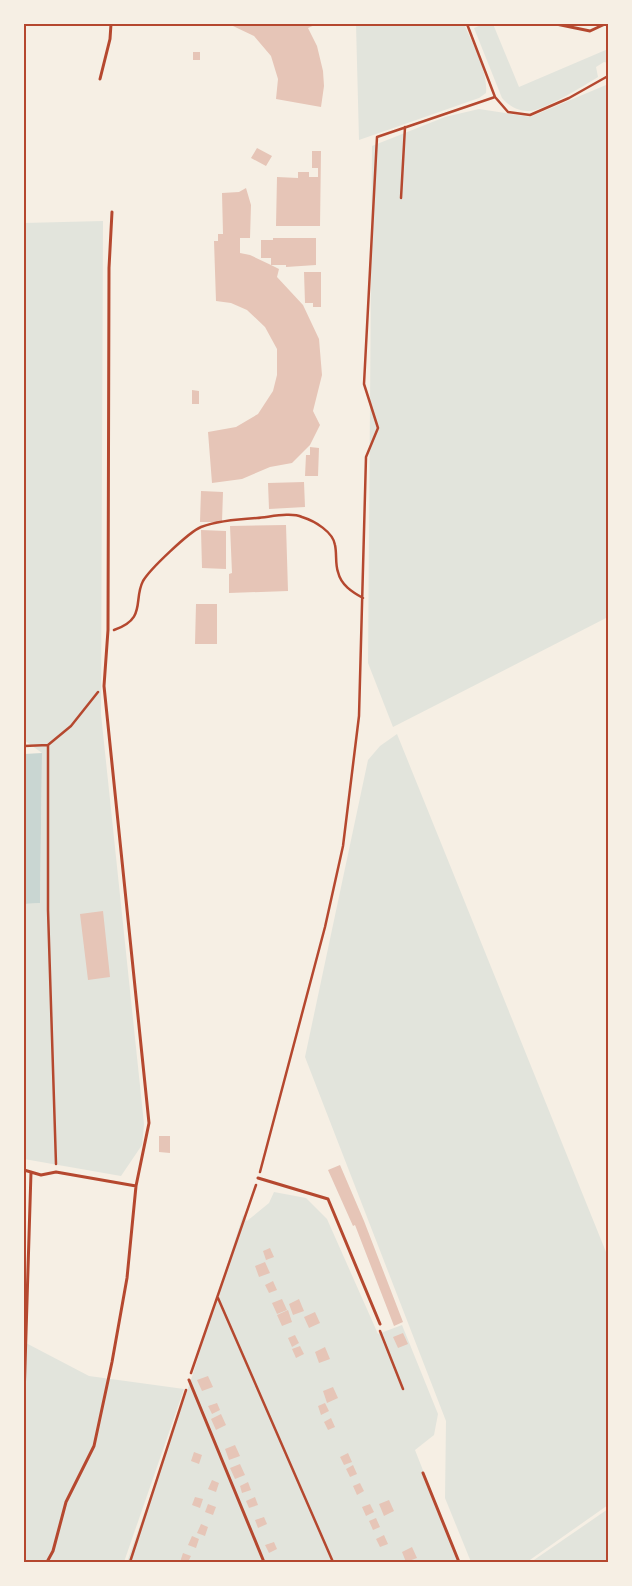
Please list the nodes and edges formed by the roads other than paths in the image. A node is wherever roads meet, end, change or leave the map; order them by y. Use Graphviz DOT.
graph roads {
  1 [pos="111,24"];
  2 [pos="556,24"];
  3 [pos="605,24"];
  4 [pos="100,80"];
  5 [pos="112,212"];
  6 [pos="24,1170"];
  7 [pos="30,1172"];
  8 [pos="258,1178"];
  9 [pos="136,1186"];
  10 [pos="380,1324"];
  11 [pos="189,1380"];
  12 [pos="24,1398"];
  13 [pos="423,1473"];
  14 [pos="47,1562"];
  15 [pos="264,1562"];
  16 [pos="459,1562"];
  1 -- 4 [label="lane"];
  2 -- 3 [label="lane"];
  5 -- 9 [label="lane"];
  6 -- 7 [label="lane"];
  7 -- 9 [label="lane"];
  7 -- 12 [label="lane"];
  8 -- 10 [label="lane"];
  9 -- 14 [label="lane"];
  11 -- 15 [label="lane"];
  13 -- 16 [label="lane"];
}
